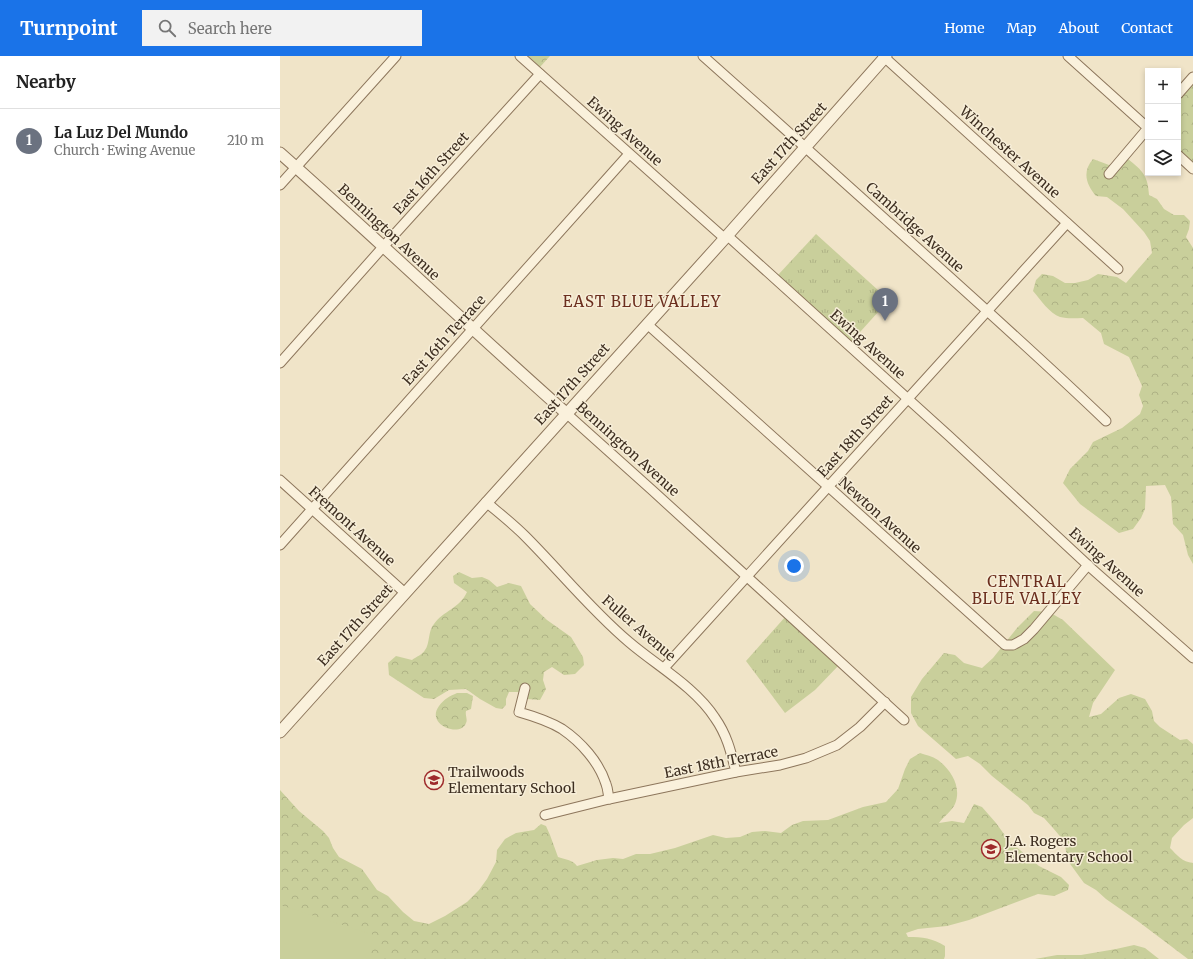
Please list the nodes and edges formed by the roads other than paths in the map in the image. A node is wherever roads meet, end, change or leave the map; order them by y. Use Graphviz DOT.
graph roads {
  1 [pos="396,56"];
  2 [pos="520,56"];
  3 [pos="703,56"];
  4 [pos="884,56"];
  5 [pos="1068,56"];
  6 [pos="540,74"];
  7 [pos="1193,77"];
  8 [pos="1181,91"];
  9 [pos="1145,125"];
  10 [pos="1145,132"];
  11 [pos="806,147"];
  12 [pos="280,152"];
  13 [pos="629,154"];
  14 [pos="1181,158"];
  15 [pos="296,167"];
  16 [pos="1193,169"];
  17 [pos="1109,174"];
  18 [pos="280,185"];
  19 [pos="1067,223"];
  20 [pos="726,237"];
  21 [pos="383,246"];
  22 [pos="1118,269"];
  23 [pos="987,310"];
  24 [pos="647,324"];
  25 [pos="472,330"];
  26 [pos="280,363"];
  27 [pos="908,398"];
  28 [pos="566,414"];
  29 [pos="1106,421"];
  30 [pos="280,480"];
  31 [pos="828,488"];
  32 [pos="486,502"];
  33 [pos="312,509"];
  34 [pos="280,545"];
  35 [pos="1088,565"];
  36 [pos="747,577"];
  37 [pos="405,592"];
  38 [pos="1193,658"];
  39 [pos="664,668"];
  40 [pos="525,688"];
  41 [pos="885,702"];
  42 [pos="904,720"];
  43 [pos="280,732"];
  44 [pos="736,772"];
  45 [pos="609,799"];
  46 [pos="545,815"];
  1 -- 15 [label="street"];
  2 -- 6 [label="street, Ewing Avenue"];
  3 -- 11 [label="street, Cambridge Avenue"];
  4 -- 11 [label="street, East 17th Street"];
  4 -- 19 [label="street, Winchester Avenue"];
  5 -- 9 [label="street"];
  6 -- 13 [label="street, Ewing Avenue"];
  6 -- 21 [label="street, East 16th Street"];
  7 -- 8 [label="street"];
  10 -- 17 [label="street"];
  11 -- 20 [label="street, East 17th Street"];
  11 -- 23 [label="street, Cambridge Avenue"];
  12 -- 15 [label="street, Bennington Avenue"];
  13 -- 20 [label="street, Ewing Avenue"];
  13 -- 25 [label="street, East 16th Terrace"];
  14 -- 16 [label="street"];
  15 -- 18 [label="street"];
  15 -- 21 [label="street, Bennington Avenue"];
  19 -- 22 [label="street, Winchester Avenue"];
  19 -- 23 [label="street, East 18th Street"];
  20 -- 24 [label="street, East 17th Street"];
  20 -- 27 [label="street, Ewing Avenue"];
  21 -- 25 [label="street, Bennington Avenue"];
  21 -- 26 [label="street, East 16th Street"];
  23 -- 27 [label="street, East 18th Street"];
  23 -- 29 [label="street, Cambridge Avenue"];
  24 -- 28 [label="street, East 17th Street"];
  24 -- 31 [label="street, Newton Avenue"];
  25 -- 28 [label="street, Bennington Avenue"];
  25 -- 33 [label="street, East 16th Terrace"];
  27 -- 31 [label="street, East 18th Street"];
  27 -- 35 [label="street, Ewing Avenue"];
  28 -- 32 [label="street, East 17th Street"];
  28 -- 36 [label="street, Bennington Avenue"];
  30 -- 33 [label="street, Fremont Avenue"];
  31 -- 35 [label="street, Newton Avenue"];
  31 -- 36 [label="street, East 18th Street"];
  32 -- 37 [label="street, East 17th Street"];
  32 -- 39 [label="street, Fuller Avenue"];
  33 -- 34 [label="street, East 16th Terrace"];
  33 -- 37 [label="street, Fremont Avenue"];
  35 -- 38 [label="street, Ewing Avenue"];
  36 -- 39 [label="street, East 18th Street"];
  36 -- 41 [label="street, Bennington Avenue"];
  37 -- 43 [label="street, East 17th Street"];
  39 -- 44 [label="street, Fuller Avenue"];
  40 -- 45 [label="street"];
  41 -- 42 [label="street, Bennington Avenue"];
  41 -- 44 [label="street, East 18th Terrace"];
  44 -- 45 [label="street, East 18th Terrace"];
  45 -- 46 [label="street, East 18th Terrace"];
}
